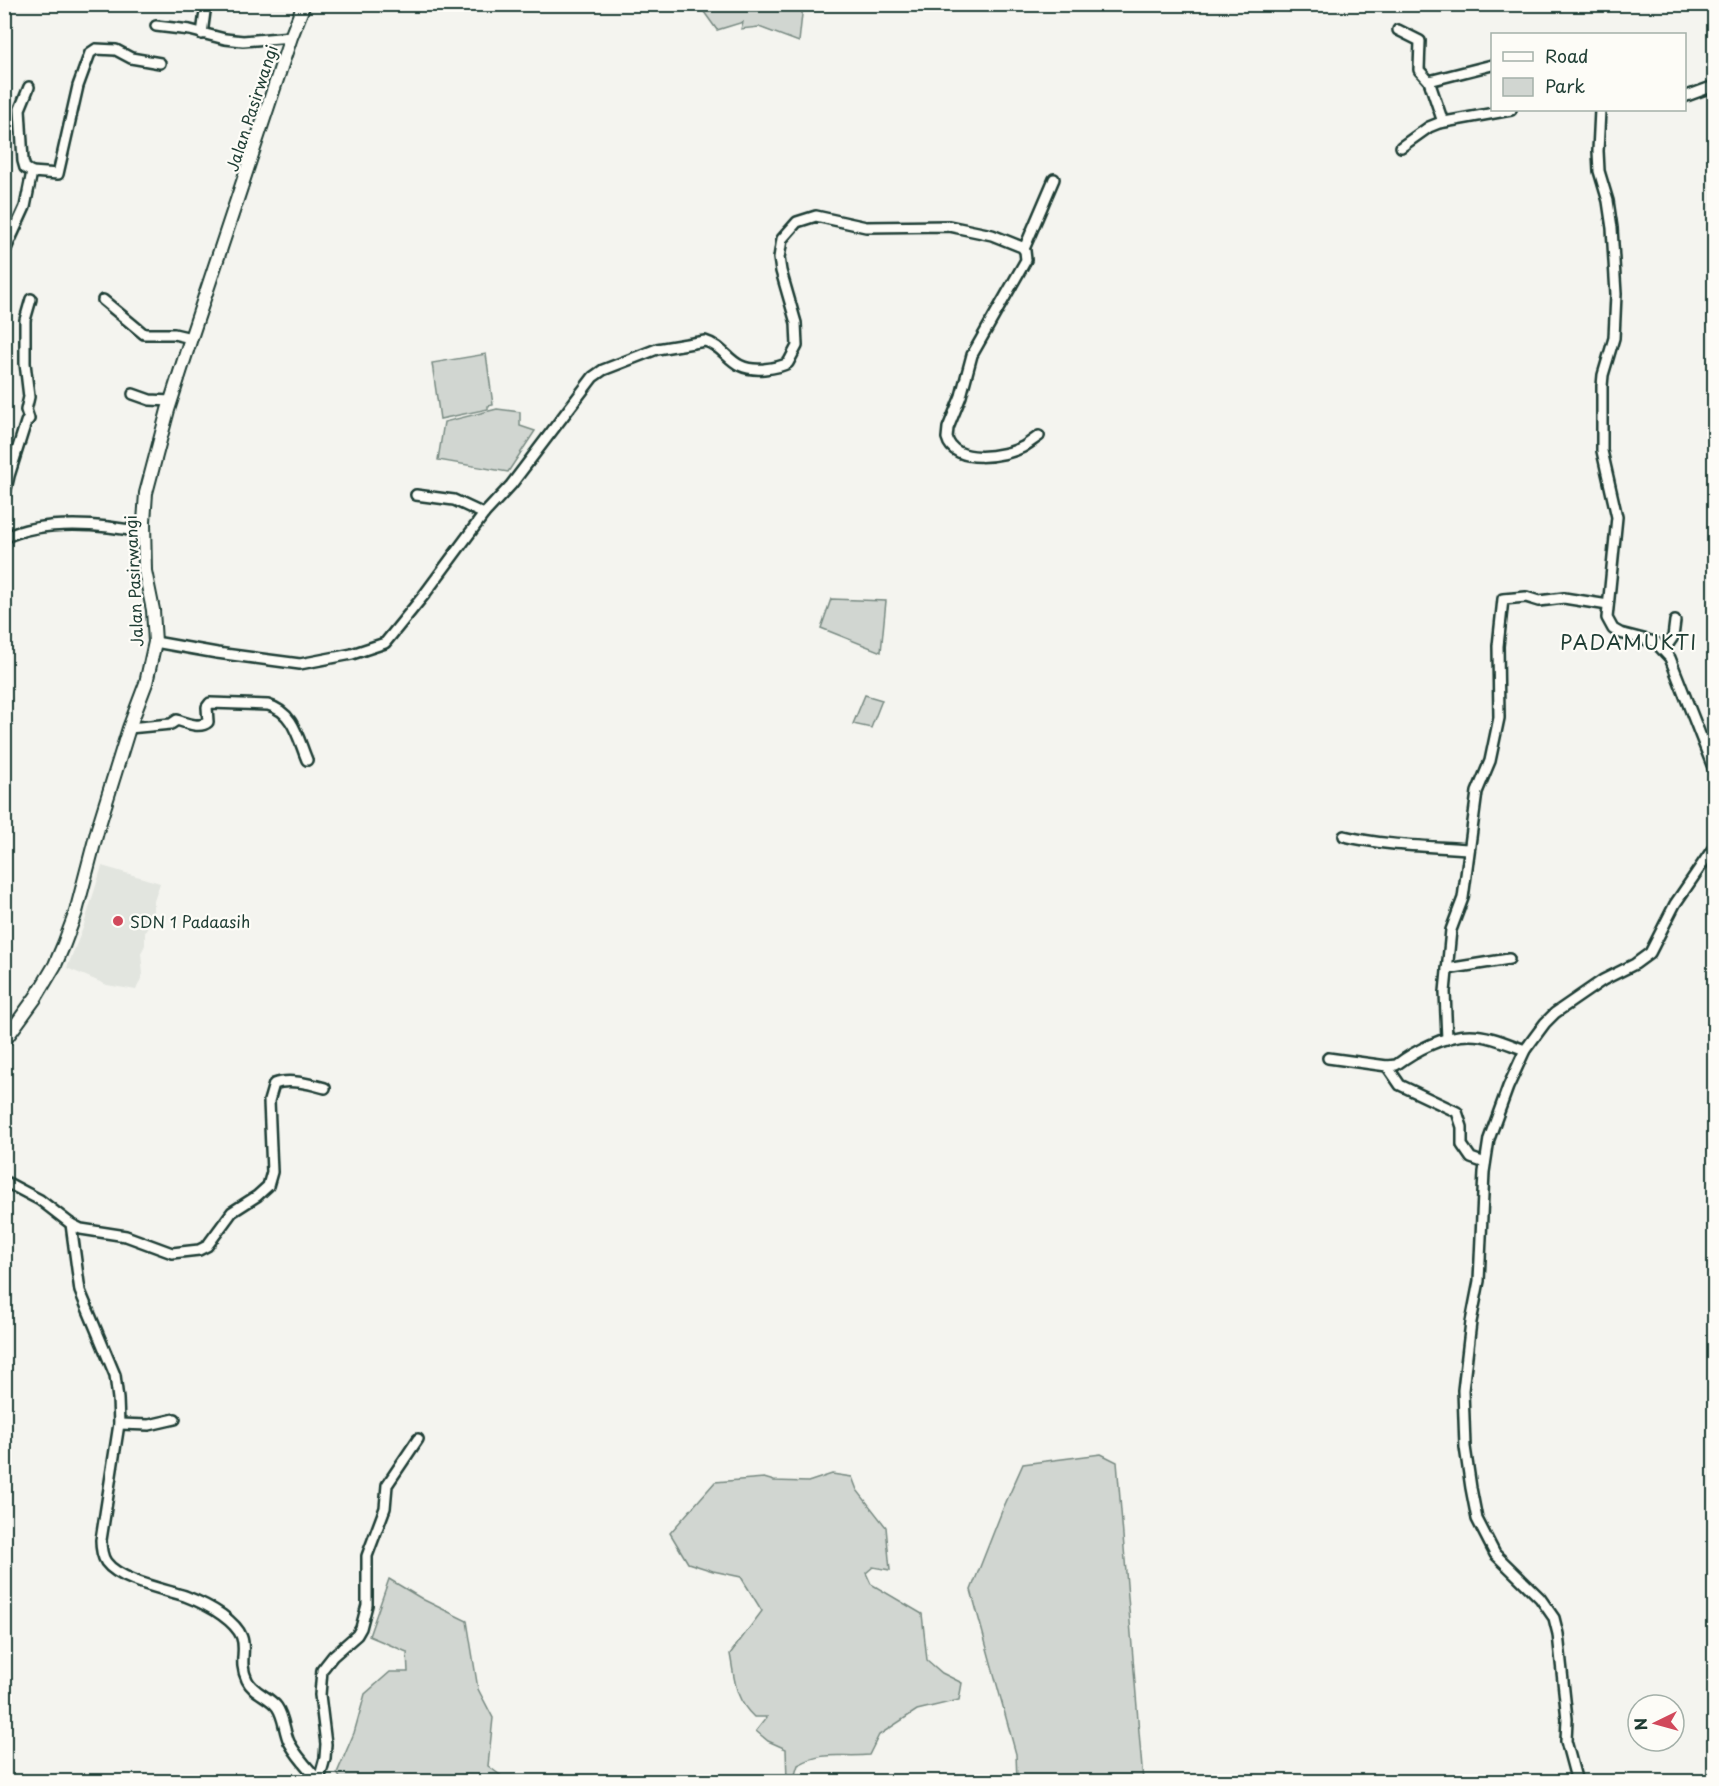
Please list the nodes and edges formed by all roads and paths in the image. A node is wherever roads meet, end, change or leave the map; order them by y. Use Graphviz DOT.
graph roads {
  1 [pos="206,4"];
  2 [pos="304,4"];
  3 [pos="156,26"];
  4 [pos="1398,30"];
  5 [pos="202,34"];
  6 [pos="291,37"];
  7 [pos="160,63"];
  8 [pos="1491,65"];
  9 [pos="1430,81"];
  10 [pos="1714,86"];
  11 [pos="29,87"];
  12 [pos="1686,96"];
  13 [pos="1505,111"];
  14 [pos="1600,111"];
  15 [pos="1443,122"];
  16 [pos="1401,147"];
  17 [pos="32,172"];
  18 [pos="1054,179"];
  19 [pos="1024,249"];
  20 [pos="4,253"];
  21 [pos="31,298"];
  22 [pos="103,300"];
  23 [pos="191,338"];
  24 [pos="133,394"];
  25 [pos="171,401"];
  26 [pos="1039,436"];
  27 [pos="416,495"];
  28 [pos="4,498"];
  29 [pos="484,514"];
  30 [pos="144,533"];
  31 [pos="4,538"];
  32 [pos="1608,605"];
  33 [pos="1676,621"];
  34 [pos="155,642"];
  35 [pos="1664,650"];
  36 [pos="129,728"];
  37 [pos="307,760"];
  38 [pos="1714,770"];
  39 [pos="1344,836"];
  40 [pos="1714,847"];
  41 [pos="1468,849"];
  42 [pos="1509,959"];
  43 [pos="1447,969"];
  44 [pos="1447,1038"];
  45 [pos="4,1041"];
  46 [pos="1525,1050"];
  47 [pos="1328,1058"];
  48 [pos="1387,1066"];
  49 [pos="325,1088"];
  50 [pos="1485,1163"];
  51 [pos="4,1181"];
  52 [pos="71,1224"];
  53 [pos="175,1419"];
  54 [pos="119,1424"];
  55 [pos="418,1439"];
  56 [pos="320,1781"];
  57 [pos="1577,1782"];
  1 -- 5 [label="street"];
  2 -- 6 [label="street, Jalan Pasirwangi"];
  3 -- 5 [label="street"];
  4 -- 9 [label="street"];
  5 -- 6 [label="street"];
  6 -- 23 [label="street, Jalan Pasirwangi"];
  7 -- 17 [label="street"];
  8 -- 9 [label="street"];
  9 -- 15 [label="street"];
  10 -- 12 [label="street"];
  11 -- 17 [label="street"];
  13 -- 15 [label="street"];
  14 -- 32 [label="street"];
  15 -- 16 [label="street"];
  17 -- 20 [label="street"];
  18 -- 19 [label="street"];
  19 -- 26 [label="street"];
  19 -- 29 [label="street"];
  21 -- 28 [label="street"];
  22 -- 23 [label="street"];
  23 -- 25 [label="street, Jalan Pasirwangi"];
  24 -- 25 [label="street"];
  25 -- 30 [label="street, Jalan Pasirwangi"];
  27 -- 29 [label="street"];
  29 -- 34 [label="street"];
  30 -- 31 [label="street"];
  30 -- 34 [label="street, Jalan Pasirwangi"];
  32 -- 35 [label="street"];
  32 -- 41 [label="street"];
  33 -- 35 [label="street"];
  34 -- 36 [label="street, Jalan Pasirwangi"];
  35 -- 38 [label="street"];
  36 -- 37 [label="street"];
  36 -- 45 [label="street, Jalan Pasirwangi"];
  39 -- 41 [label="street"];
  40 -- 46 [label="street"];
  41 -- 43 [label="street"];
  42 -- 43 [label="street"];
  43 -- 44 [label="street"];
  44 -- 46 [label="street"];
  44 -- 48 [label="street"];
  46 -- 50 [label="street"];
  47 -- 48 [label="street"];
  48 -- 50 [label="street"];
  49 -- 52 [label="street"];
  50 -- 57 [label="street"];
  51 -- 52 [label="street"];
  52 -- 54 [label="street"];
  53 -- 54 [label="street"];
  54 -- 56 [label="street"];
  55 -- 56 [label="street"];
}
